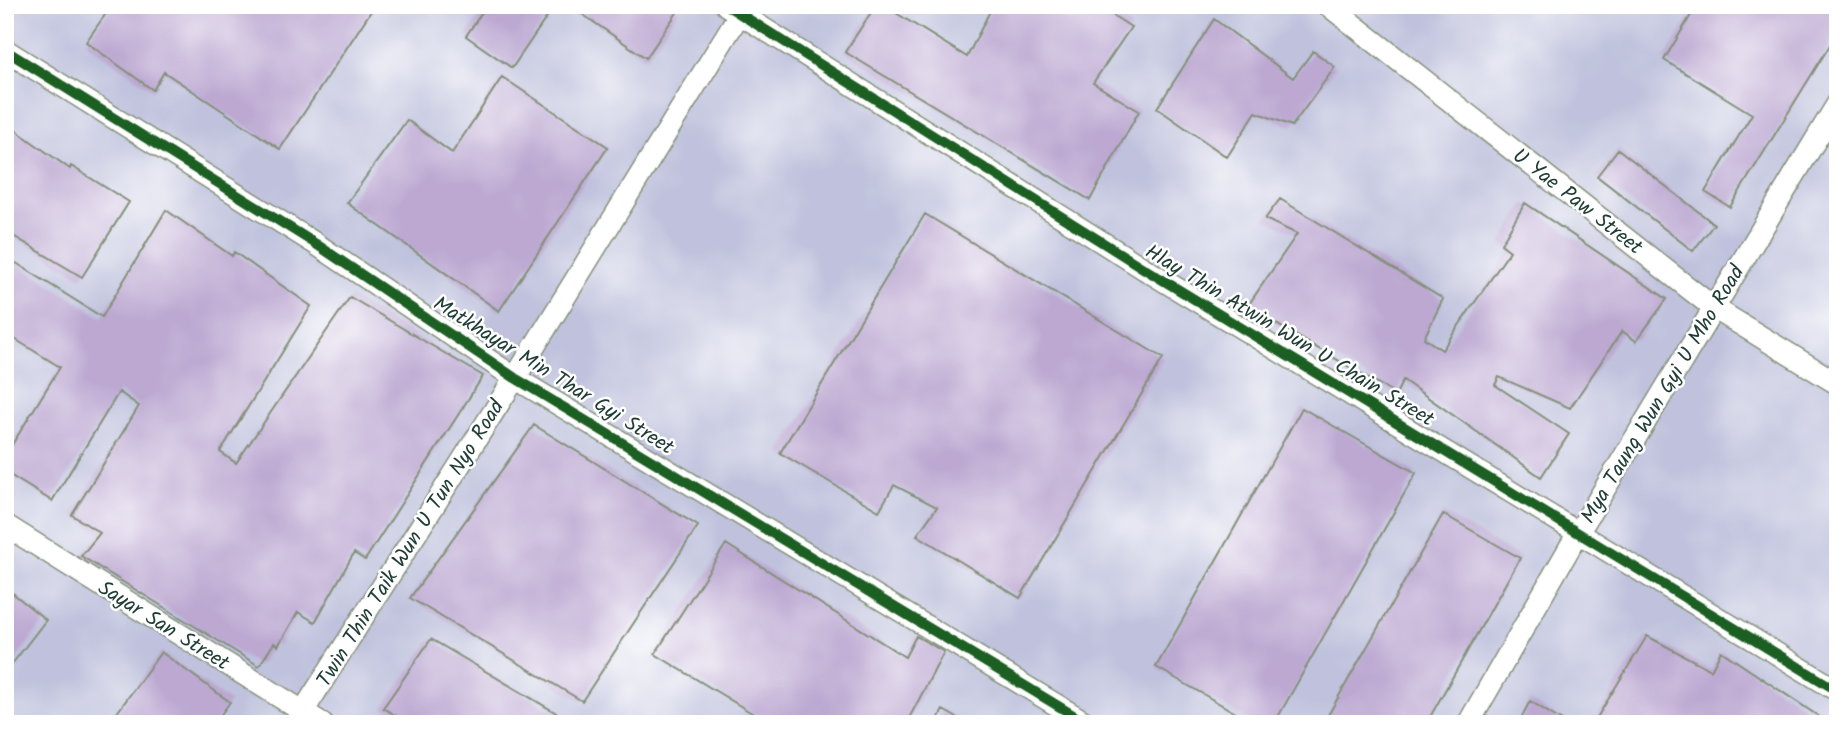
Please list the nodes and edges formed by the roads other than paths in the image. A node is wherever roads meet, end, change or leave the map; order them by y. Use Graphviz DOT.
graph roads {
  1 [pos="1328,5"];
  2 [pos="737,8"];
  3 [pos="5,50"];
  4 [pos="1838,103"];
  5 [pos="1714,308"];
  6 [pos="515,378"];
  7 [pos="1838,384"];
  8 [pos="5,525"];
  9 [pos="1578,533"];
  10 [pos="1838,691"];
  11 [pos="299,718"];
  12 [pos="323,724"];
  13 [pos="1088,724"];
  14 [pos="1468,724"];
  1 -- 5 [label="street, U Yae Paw Street"];
  2 -- 6 [label="street, Twin Thin Taik Wun U Tun Nyo Road"];
  2 -- 9 [label="street, Hlay Thin Atwin Wun U Chain Street"];
  3 -- 6 [label="street, Matkhayar Min Thar Gyi Street"];
  4 -- 5 [label="street, Mya Taung Wun Gyi U Mho Road"];
  5 -- 7 [label="street, U Yae Paw Street"];
  5 -- 9 [label="street, Mya Taung Wun Gyi U Mho Road"];
  6 -- 11 [label="street, Twin Thin Taik Wun U Tun Nyo Road"];
  6 -- 13 [label="street, Matkhayar Min Thar Gyi Street"];
  8 -- 11 [label="street, Sayar San Street"];
  9 -- 10 [label="street, Hlay Thin Atwin Wun U Chain Street"];
  9 -- 14 [label="street, Mya Taung Wun Gyi U Mho Road"];
  11 -- 12 [label="street, Sayar San Street"];
}
